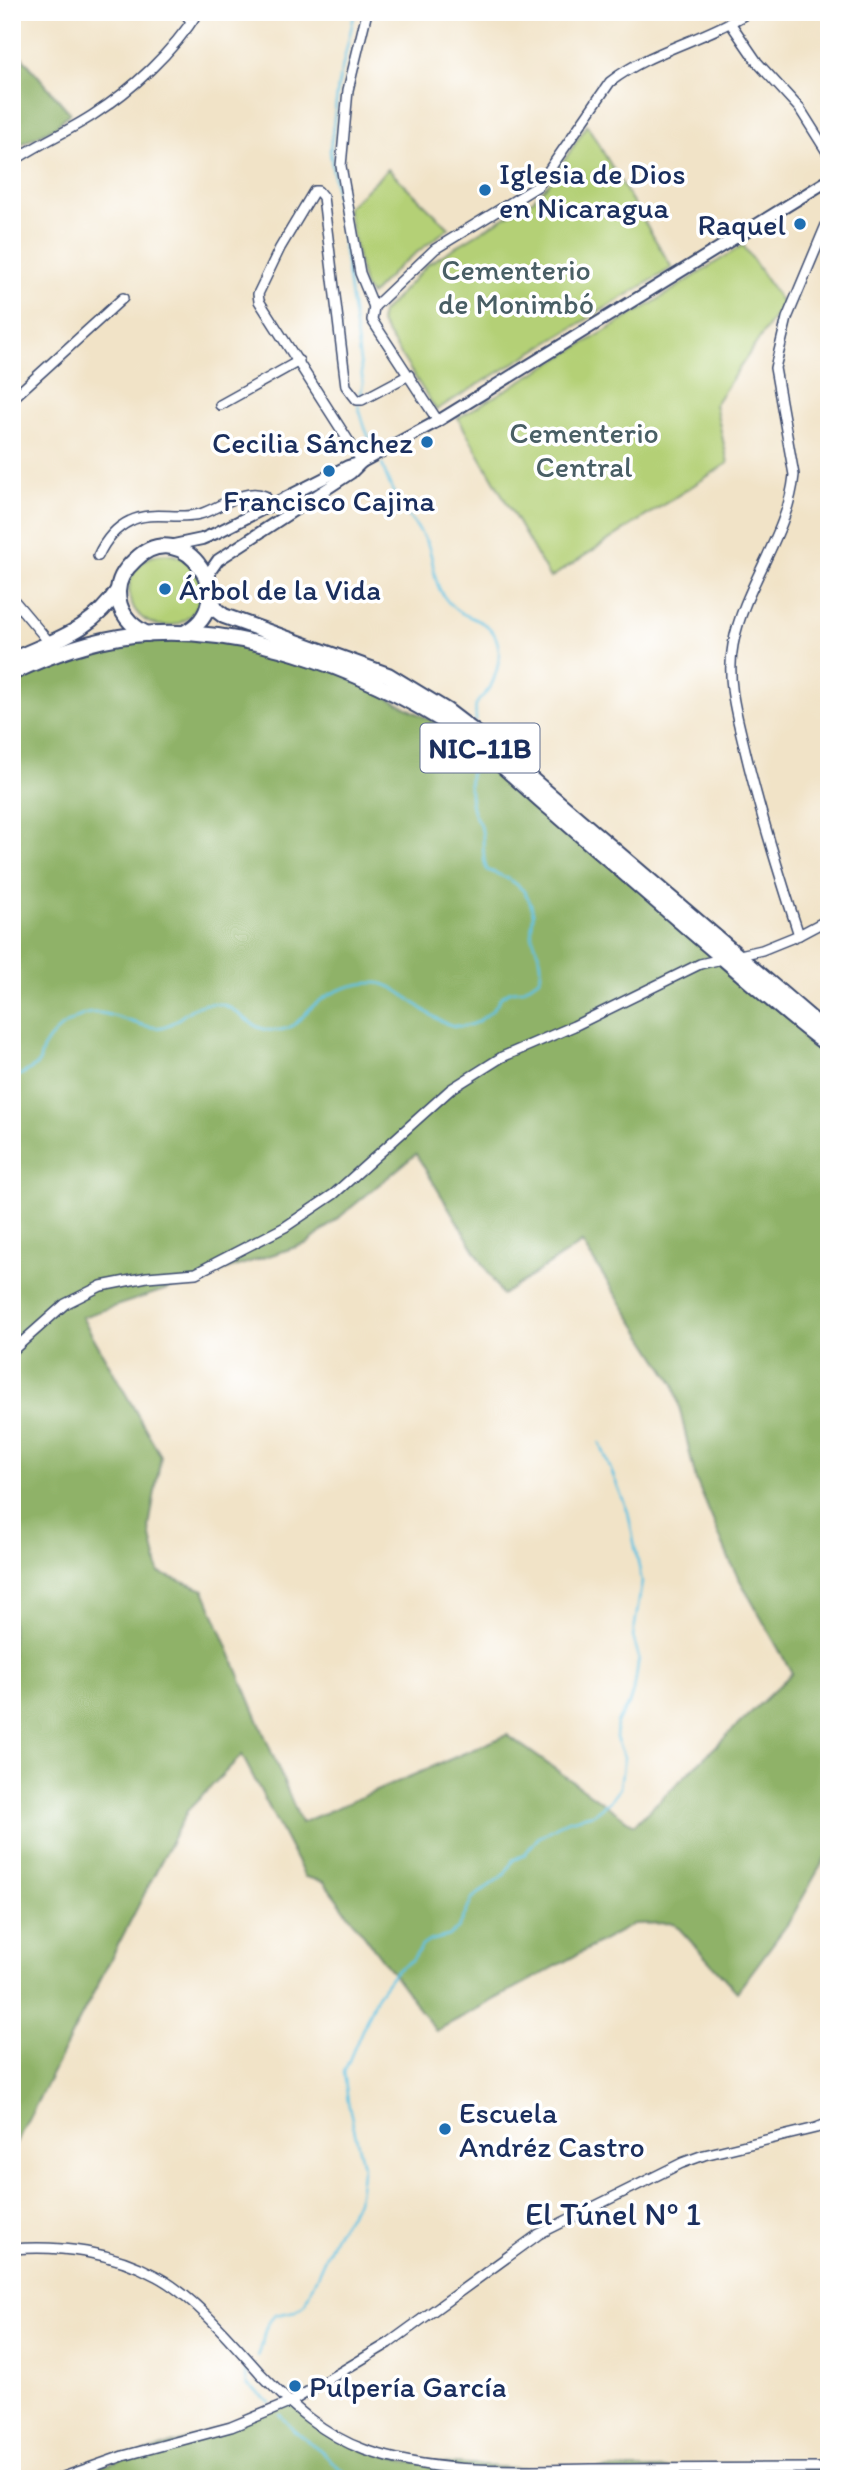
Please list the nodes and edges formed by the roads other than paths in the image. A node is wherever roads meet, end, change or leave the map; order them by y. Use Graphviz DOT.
graph roads {
  1 [pos="184,12"];
  2 [pos="198,12"];
  3 [pos="367,12"];
  4 [pos="749,12"];
  5 [pos="191,21"];
  6 [pos="731,24"];
  7 [pos="829,155"];
  8 [pos="12,162"];
  9 [pos="829,180"];
  10 [pos="829,218"];
  11 [pos="123,298"];
  12 [pos="374,307"];
  13 [pos="299,361"];
  14 [pos="409,375"];
  15 [pos="12,399"];
  16 [pos="219,405"];
  17 [pos="438,421"];
  18 [pos="362,462"];
  19 [pos="271,506"];
  20 [pos="168,546"];
  21 [pos="98,556"];
  22 [pos="118,590"];
  23 [pos="209,590"];
  24 [pos="12,598"];
  25 [pos="184,633"];
  26 [pos="148,634"];
  27 [pos="50,642"];
  28 [pos="12,660"];
  29 [pos="12,673"];
  30 [pos="829,919"];
  31 [pos="799,935"];
  32 [pos="738,956"];
  33 [pos="723,958"];
  34 [pos="829,1034"];
  35 [pos="829,1046"];
  36 [pos="12,1351"];
  37 [pos="829,2123"];
  38 [pos="12,2249"];
  39 [pos="289,2403"];
  40 [pos="829,2468"];
  41 [pos="58,2479"];
  1 -- 5 [label="street"];
  2 -- 5 [label="street"];
  3 -- 12 [label="street"];
  4 -- 6 [label="street"];
  5 -- 8 [label="street"];
  6 -- 7 [label="street"];
  6 -- 12 [label="street"];
  9 -- 17 [label="street"];
  10 -- 31 [label="street"];
  11 -- 15 [label="street"];
  12 -- 14 [label="street"];
  13 -- 14 [label="street"];
  13 -- 16 [label="street"];
  13 -- 18 [label="street"];
  14 -- 17 [label="street"];
  17 -- 18 [label="street"];
  18 -- 19 [label="street"];
  18 -- 23 [label="street"];
  19 -- 20 [label="street"];
  19 -- 21 [label="street"];
  20 -- 22 [label="highway"];
  20 -- 23 [label="highway, NIC-11B"];
  22 -- 26 [label="highway"];
  22 -- 27 [label="highway"];
  23 -- 25 [label="highway"];
  23 -- 32 [label="highway, NIC-11B"];
  24 -- 27 [label="street"];
  25 -- 26 [label="highway, NIC-11B"];
  25 -- 33 [label="highway, NIC-11B"];
  26 -- 29 [label="highway, NIC-11B"];
  27 -- 28 [label="highway"];
  30 -- 31 [label="street"];
  31 -- 32 [label="street"];
  32 -- 33 [label="street"];
  32 -- 34 [label="highway, NIC-11B"];
  33 -- 35 [label="highway, NIC-11B"];
  33 -- 36 [label="street"];
  37 -- 39 [label="street"];
  38 -- 39 [label="street"];
  39 -- 40 [label="street"];
  39 -- 41 [label="street"];
}
